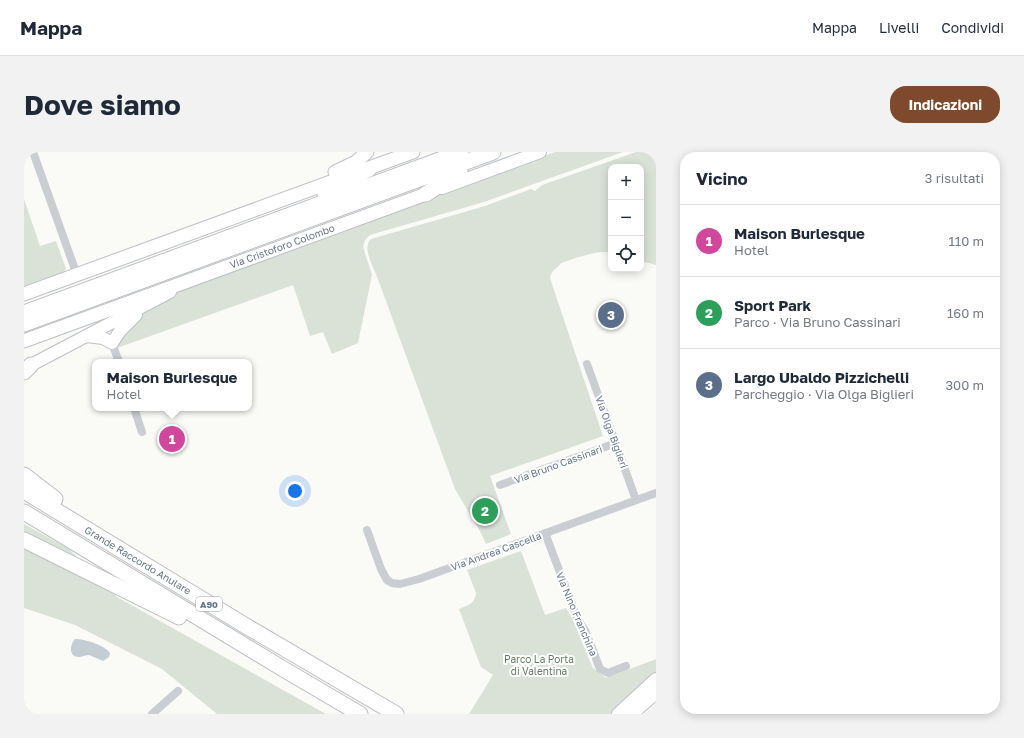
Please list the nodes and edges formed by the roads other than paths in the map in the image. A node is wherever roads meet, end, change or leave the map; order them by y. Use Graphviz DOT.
graph roads {
  1 [pos="33,152"];
  2 [pos="367,152"];
  3 [pos="413,152"];
  4 [pos="461,152"];
  5 [pos="494,152"];
  6 [pos="540,152"];
  7 [pos="369,169"];
  8 [pos="426,194"];
  9 [pos="256,228"];
  10 [pos="168,242"];
  11 [pos="77,275"];
  12 [pos="194,279"];
  13 [pos="24,294"];
  14 [pos="149,304"];
  15 [pos="24,313"];
  16 [pos="24,324"];
  17 [pos="88,336"];
  18 [pos="24,341"];
  19 [pos="112,343"];
  20 [pos="117,359"];
  21 [pos="587,364"];
  22 [pos="26,368"];
  23 [pos="135,411"];
  24 [pos="142,432"];
  25 [pos="616,443"];
  26 [pos="24,475"];
  27 [pos="500,485"];
  28 [pos="24,491"];
  29 [pos="656,493"];
  30 [pos="636,500"];
  31 [pos="24,512"];
  32 [pos="367,530"];
  33 [pos="545,533"];
  34 [pos="24,540"];
  35 [pos="118,548"];
  36 [pos="626,666"];
  37 [pos="285,670"];
  38 [pos="656,679"];
  39 [pos="178,691"];
  40 [pos="656,693"];
  41 [pos="152,714"];
  42 [pos="360,714"];
  43 [pos="396,714"];
  44 [pos="618,714"];
  45 [pos="632,714"];
  1 -- 11 [label="street"];
  2 -- 10 [label="main road"];
  3 -- 7 [label="main road"];
  4 -- 9 [label="highway"];
  5 -- 8 [label="highway"];
  5 -- 16 [label="highway, Via Cristoforo Colombo"];
  6 -- 8 [label="main road, Via Cristoforo Colombo"];
  7 -- 9 [label="highway"];
  7 -- 10 [label="main road"];
  8 -- 12 [label="main road, Via Cristoforo Colombo"];
  9 -- 15 [label="highway"];
  10 -- 11 [label="main road"];
  11 -- 13 [label="main road"];
  12 -- 14 [label="main road"];
  12 -- 18 [label="main road, Via Cristoforo Colombo"];
  14 -- 17 [label="main road"];
  14 -- 19 [label="main road"];
  17 -- 19 [label="main road"];
  17 -- 22 [label="main road"];
  19 -- 20 [label="street"];
  21 -- 25 [label="street, Via Olga Biglieri"];
  23 -- 24 [label="street"];
  25 -- 27 [label="street, Via Bruno Cassinari"];
  25 -- 30 [label="street, Via Olga Biglieri"];
  26 -- 35 [label="highway"];
  28 -- 35 [label="highway, Grande Raccordo Anulare / A90"];
  29 -- 30 [label="street, Via Andrea Cascella"];
  30 -- 33 [label="street, Via Andrea Cascella"];
  31 -- 37 [label="highway, Grande Raccordo Anulare / A90"];
  32 -- 33 [label="street, Via Andrea Cascella"];
  33 -- 36 [label="street, Via Nino Franchina"];
  34 -- 37 [label="highway"];
  35 -- 43 [label="highway, Grande Raccordo Anulare / A90"];
  37 -- 42 [label="highway, Grande Raccordo Anulare / A90"];
  38 -- 44 [label="main road"];
  39 -- 41 [label="street"];
  40 -- 45 [label="main road"];
}
